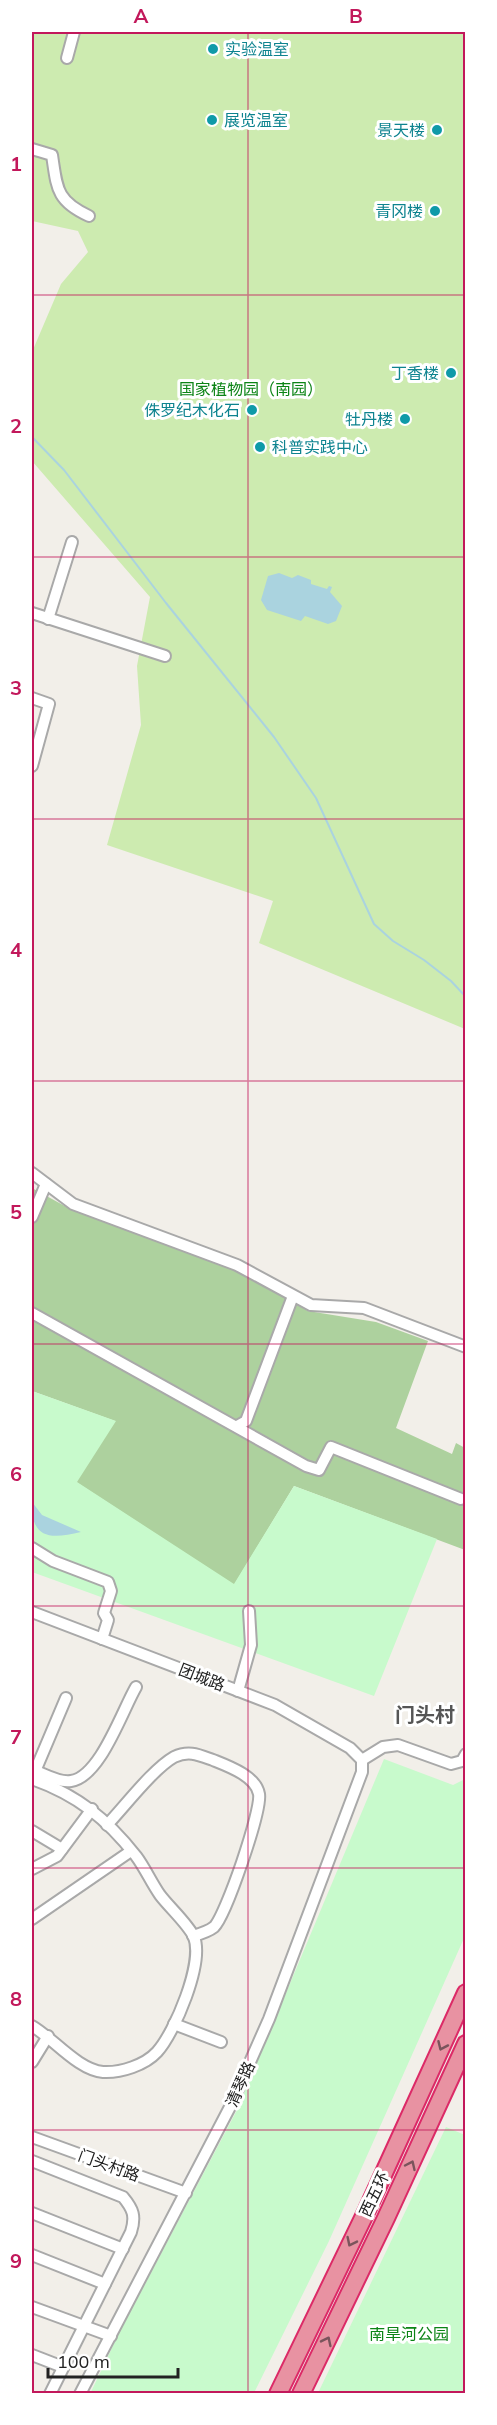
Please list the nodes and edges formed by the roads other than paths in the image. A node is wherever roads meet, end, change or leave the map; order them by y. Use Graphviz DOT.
graph roads {
  1 [pos="74,32"];
  2 [pos="67,58"];
  3 [pos="32,149"];
  4 [pos="89,216"];
  5 [pos="72,542"];
  6 [pos="32,613"];
  7 [pos="48,619"];
  8 [pos="165,656"];
  9 [pos="32,698"];
  10 [pos="32,766"];
  11 [pos="32,1173"];
  12 [pos="46,1184"];
  13 [pos="32,1217"];
  14 [pos="293,1296"];
  15 [pos="32,1313"];
  16 [pos="465,1347"];
  17 [pos="237,1426"];
  18 [pos="461,1499"];
  19 [pos="32,1548"];
  20 [pos="249,1611"];
  21 [pos="32,1612"];
  22 [pos="102,1639"];
  23 [pos="136,1687"];
  24 [pos="238,1691"];
  25 [pos="66,1698"];
  26 [pos="465,1754"];
  27 [pos="362,1760"];
  28 [pos="33,1776"];
  29 [pos="92,1809"];
  30 [pos="107,1825"];
  31 [pos="32,1831"];
  32 [pos="62,1850"];
  33 [pos="131,1851"];
  34 [pos="32,1869"];
  35 [pos="32,1920"];
  36 [pos="194,1936"];
  37 [pos="465,1993"];
  38 [pos="174,2024"];
  39 [pos="32,2026"];
  40 [pos="48,2036"];
  41 [pos="220,2042"];
  42 [pos="465,2044"];
  43 [pos="32,2062"];
  44 [pos="32,2137"];
  45 [pos="32,2161"];
  46 [pos="186,2193"];
  47 [pos="32,2213"];
  48 [pos="123,2249"];
  49 [pos="32,2255"];
  50 [pos="105,2284"];
  51 [pos="32,2307"];
  52 [pos="84,2326"];
  53 [pos="111,2336"];
  54 [pos="32,2355"];
  55 [pos="63,2367"];
  56 [pos="50,2394"];
  57 [pos="80,2394"];
  58 [pos="278,2394"];
  59 [pos="301,2394"];
  1 -- 2 [label="street"];
  3 -- 4 [label="street"];
  5 -- 7 [label="street"];
  6 -- 7 [label="street"];
  7 -- 8 [label="street"];
  9 -- 10 [label="street"];
  11 -- 12 [label="street"];
  12 -- 13 [label="street"];
  12 -- 14 [label="street"];
  14 -- 16 [label="street"];
  14 -- 17 [label="street"];
  15 -- 17 [label="street"];
  17 -- 18 [label="street"];
  19 -- 22 [label="street"];
  20 -- 24 [label="street"];
  21 -- 22 [label="street, 团城路"];
  22 -- 24 [label="street, 团城路"];
  23 -- 28 [label="street"];
  24 -- 27 [label="street, 团城路"];
  25 -- 28 [label="street"];
  26 -- 27 [label="street"];
  27 -- 46 [label="street, 清琴路"];
  28 -- 29 [label="street"];
  29 -- 30 [label="street"];
  29 -- 32 [label="street"];
  30 -- 33 [label="street"];
  30 -- 36 [label="street"];
  31 -- 32 [label="street"];
  32 -- 34 [label="street"];
  33 -- 35 [label="street"];
  33 -- 36 [label="street"];
  36 -- 38 [label="street"];
  37 -- 58 [label="highway, 西五环, one-way"];
  38 -- 40 [label="street"];
  38 -- 41 [label="street"];
  39 -- 40 [label="street"];
  40 -- 43 [label="street"];
  59 -- 42 [label="highway, 西五环, one-way"];
  44 -- 46 [label="street, 门头村路"];
  45 -- 48 [label="street"];
  46 -- 53 [label="street, 清琴路"];
  47 -- 48 [label="street"];
  48 -- 50 [label="street"];
  49 -- 50 [label="street"];
  50 -- 52 [label="street"];
  51 -- 52 [label="street"];
  52 -- 53 [label="street"];
  52 -- 55 [label="street"];
  53 -- 57 [label="street, 清琴路"];
  54 -- 55 [label="street"];
  55 -- 56 [label="street"];
}
